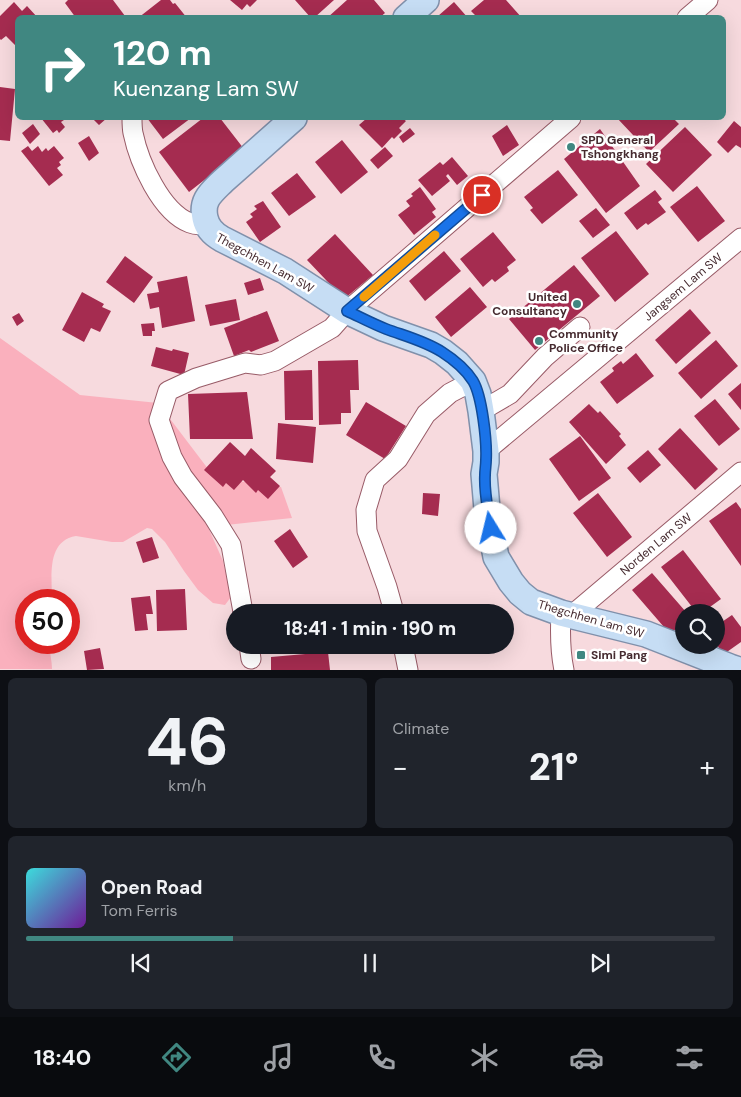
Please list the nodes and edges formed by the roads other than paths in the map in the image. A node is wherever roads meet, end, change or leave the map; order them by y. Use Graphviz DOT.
graph roads {
  1 [pos="426,0"];
  2 [pos="708,0"];
  3 [pos="409,15"];
  4 [pos="690,15"];
  5 [pos="132,120"];
  6 [pos="292,120"];
  7 [pos="570,120"];
  8 [pos="206,224"];
  9 [pos="741,238"];
  10 [pos="347,311"];
  11 [pos="580,327"];
  12 [pos="472,381"];
  13 [pos="482,411"];
  14 [pos="486,451"];
  15 [pos="741,472"];
  16 [pos="241,604"];
  17 [pos="392,604"];
  18 [pos="567,614"];
  19 [pos="405,654"];
  20 [pos="408,670"];
  21 [pos="564,670"];
  22 [pos="740,670"];
  1 -- 3 [label="main road"];
  2 -- 4 [label="street"];
  5 -- 8 [label="street"];
  6 -- 8 [label="main road, Thegchhen Lam SW"];
  7 -- 10 [label="street"];
  8 -- 10 [label="main road, Thegchhen Lam SW"];
  9 -- 14 [label="street, Jangsem Lam SW"];
  10 -- 12 [label="main road, Thegchhen Lam SW"];
  10 -- 16 [label="street"];
  11 -- 13 [label="street"];
  12 -- 13 [label="main road, Thegchhen Lam SW"];
  12 -- 17 [label="street"];
  13 -- 14 [label="main road, Thegchhen Lam SW"];
  14 -- 18 [label="main road, Thegchhen Lam SW"];
  15 -- 18 [label="street, Norden Lam SW"];
  18 -- 21 [label="street"];
  18 -- 22 [label="main road, Thegchhen Lam SW"];
  19 -- 20 [label="street"];
}
